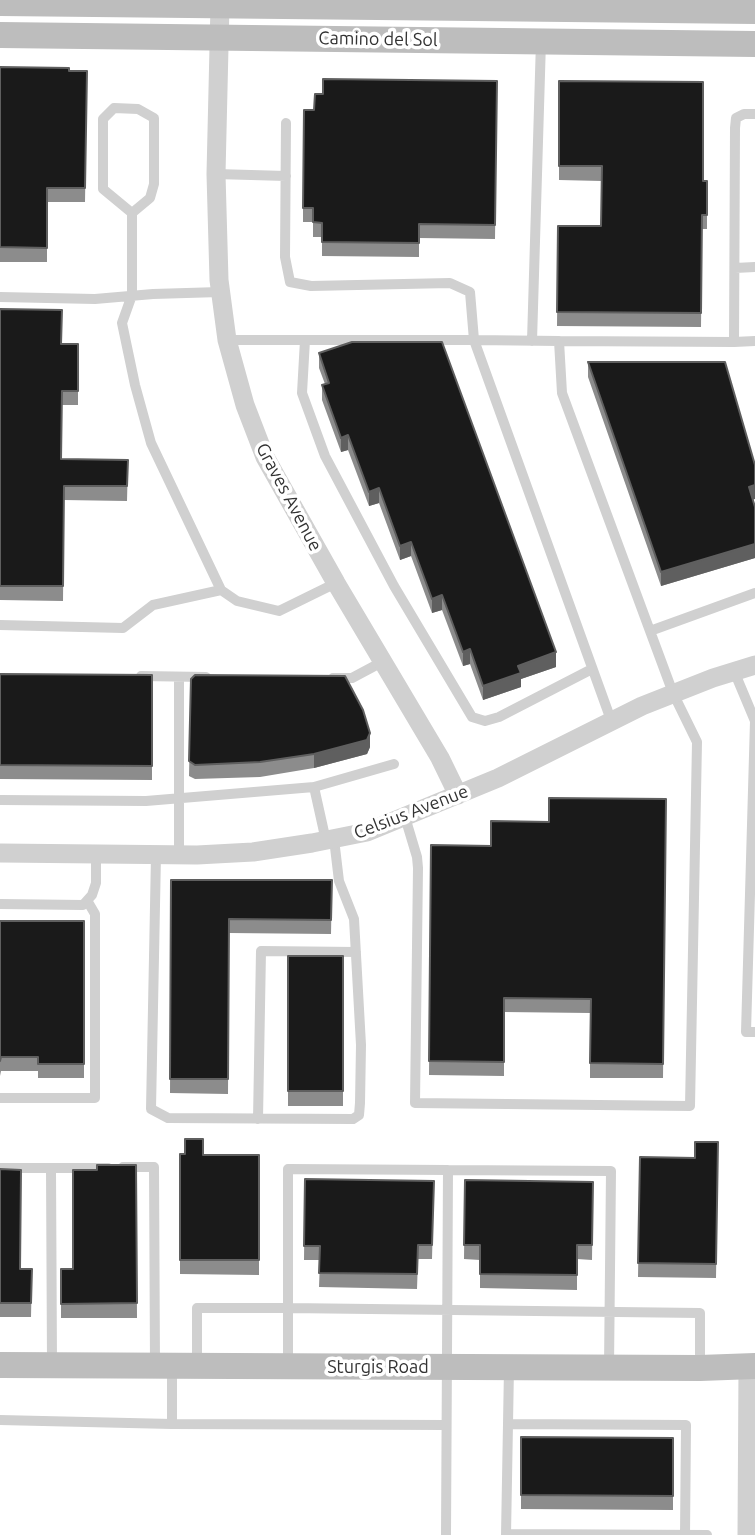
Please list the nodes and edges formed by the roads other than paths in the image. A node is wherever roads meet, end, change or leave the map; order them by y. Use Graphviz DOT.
graph roads {
  1 [pos="0,3"];
  2 [pos="220,3"];
  3 [pos="719,5"];
  4 [pos="755,11"];
  5 [pos="0,35"];
  6 [pos="218,36"];
  7 [pos="541,41"];
  8 [pos="718,43"];
  9 [pos="755,44"];
  10 [pos="755,114"];
  11 [pos="286,123"];
  12 [pos="216,174"];
  13 [pos="286,176"];
  14 [pos="132,213"];
  15 [pos="755,267"];
  16 [pos="735,268"];
  17 [pos="220,292"];
  18 [pos="132,295"];
  19 [pos="0,297"];
  20 [pos="227,340"];
  21 [pos="305,340"];
  22 [pos="474,340"];
  23 [pos="532,341"];
  24 [pos="559,341"];
  25 [pos="755,341"];
  26 [pos="734,342"];
  27 [pos="335,583"];
  28 [pos="221,590"];
  29 [pos="755,593"];
  30 [pos="0,625"];
  31 [pos="650,631"];
  32 [pos="383,662"];
  33 [pos="755,665"];
  34 [pos="592,669"];
  35 [pos="734,671"];
  36 [pos="124,676"];
  37 [pos="179,677"];
  38 [pos="219,677"];
  39 [pos="326,678"];
  40 [pos="673,693"];
  41 [pos="611,720"];
  42 [pos="755,721"];
  43 [pos="394,764"];
  44 [pos="314,787"];
  45 [pos="458,795"];
  46 [pos="179,798"];
  47 [pos="0,800"];
  48 [pos="405,817"];
  49 [pos="330,840"];
  50 [pos="0,853"];
  51 [pos="96,854"];
  52 [pos="156,855"];
  53 [pos="179,855"];
  54 [pos="88,902"];
  55 [pos="0,904"];
  56 [pos="356,952"];
  57 [pos="755,1032"];
  58 [pos="0,1098"];
  59 [pos="258,1119"];
  60 [pos="0,1168"];
  61 [pos="51,1169"];
  62 [pos="448,1170"];
  63 [pos="288,1308"];
  64 [pos="448,1310"];
  65 [pos="608,1311"];
  66 [pos="0,1365"];
  67 [pos="52,1366"];
  68 [pos="175,1367"];
  69 [pos="288,1367"];
  70 [pos="447,1367"];
  71 [pos="509,1367"];
  72 [pos="609,1367"];
  73 [pos="752,1367"];
  74 [pos="700,1368"];
  75 [pos="0,1420"];
  76 [pos="172,1424"];
  77 [pos="508,1424"];
  78 [pos="446,1425"];
  79 [pos="446,1535"];
  80 [pos="506,1535"];
  81 [pos="685,1535"];
  82 [pos="707,1535"];
  83 [pos="747,1535"];
  1 -- 2 [label="street, Camino del Sol"];
  2 -- 3 [label="street, Camino del Sol"];
  2 -- 6 [label="street, Graves Avenue"];
  3 -- 4 [label="street, Camino del Sol"];
  3 -- 8 [label="street"];
  5 -- 6 [label="street, Camino del Sol"];
  6 -- 7 [label="street, Camino del Sol"];
  6 -- 12 [label="street, Graves Avenue"];
  7 -- 8 [label="street, Camino del Sol"];
  7 -- 23 [label="lane"];
  8 -- 9 [label="street, Camino del Sol"];
  10 -- 16 [label="lane"];
  11 -- 13 [label="lane"];
  12 -- 13 [label="lane"];
  12 -- 17 [label="street, Graves Avenue"];
  13 -- 22 [label="lane"];
  14 -- 14 [label="lane"];
  14 -- 18 [label="lane"];
  15 -- 16 [label="lane"];
  16 -- 26 [label="lane"];
  17 -- 18 [label="lane"];
  17 -- 20 [label="street, Graves Avenue"];
  18 -- 19 [label="lane"];
  18 -- 28 [label="lane"];
  20 -- 21 [label="lane"];
  20 -- 27 [label="street, Graves Avenue"];
  21 -- 22 [label="lane"];
  21 -- 34 [label="lane"];
  22 -- 23 [label="lane"];
  22 -- 34 [label="lane"];
  23 -- 24 [label="lane"];
  24 -- 26 [label="lane"];
  24 -- 31 [label="lane"];
  25 -- 26 [label="lane"];
  27 -- 28 [label="lane"];
  27 -- 32 [label="street, Graves Avenue"];
  28 -- 30 [label="lane"];
  29 -- 31 [label="lane"];
  31 -- 40 [label="lane"];
  32 -- 39 [label="lane"];
  32 -- 45 [label="street, Graves Avenue"];
  33 -- 35 [label="street, Celsius Avenue"];
  34 -- 41 [label="lane"];
  35 -- 40 [label="street, Celsius Avenue"];
  35 -- 42 [label="lane"];
  36 -- 37 [label="lane"];
  37 -- 38 [label="lane"];
  37 -- 46 [label="lane"];
  40 -- 41 [label="street, Celsius Avenue"];
  40 -- 48 [label="lane"];
  41 -- 45 [label="street, Celsius Avenue"];
  42 -- 57 [label="lane"];
  43 -- 44 [label="lane"];
  44 -- 46 [label="lane"];
  44 -- 49 [label="lane"];
  45 -- 48 [label="street, Celsius Avenue"];
  46 -- 47 [label="lane"];
  46 -- 53 [label="lane"];
  48 -- 49 [label="street, Celsius Avenue"];
  49 -- 53 [label="street, Celsius Avenue"];
  49 -- 56 [label="lane"];
  50 -- 51 [label="street, Celsius Avenue"];
  51 -- 52 [label="street, Celsius Avenue"];
  51 -- 54 [label="lane"];
  52 -- 53 [label="street, Celsius Avenue"];
  52 -- 59 [label="lane"];
  54 -- 55 [label="lane"];
  54 -- 58 [label="lane"];
  56 -- 59 [label="lane"];
  56 -- 59 [label="lane"];
  60 -- 61 [label="lane"];
  61 -- 67 [label="lane"];
  61 -- 68 [label="lane"];
  62 -- 63 [label="lane"];
  62 -- 64 [label="lane"];
  62 -- 65 [label="lane"];
  63 -- 64 [label="lane"];
  63 -- 68 [label="lane"];
  63 -- 69 [label="lane"];
  64 -- 65 [label="lane"];
  64 -- 70 [label="lane"];
  65 -- 72 [label="lane"];
  65 -- 74 [label="lane"];
  66 -- 67 [label="street, Sturgis Road"];
  67 -- 68 [label="street, Sturgis Road"];
  68 -- 69 [label="street, Sturgis Road"];
  68 -- 76 [label="lane"];
  69 -- 70 [label="street, Sturgis Road"];
  70 -- 71 [label="street, Sturgis Road"];
  70 -- 78 [label="lane"];
  71 -- 72 [label="street, Sturgis Road"];
  71 -- 77 [label="lane"];
  72 -- 74 [label="street, Sturgis Road"];
  73 -- 74 [label="street, Sturgis Road"];
  73 -- 83 [label="street"];
  75 -- 76 [label="lane"];
  76 -- 78 [label="lane"];
  77 -- 80 [label="lane"];
  77 -- 81 [label="lane"];
  78 -- 79 [label="lane"];
  80 -- 81 [label="lane"];
  81 -- 82 [label="lane"];
}
